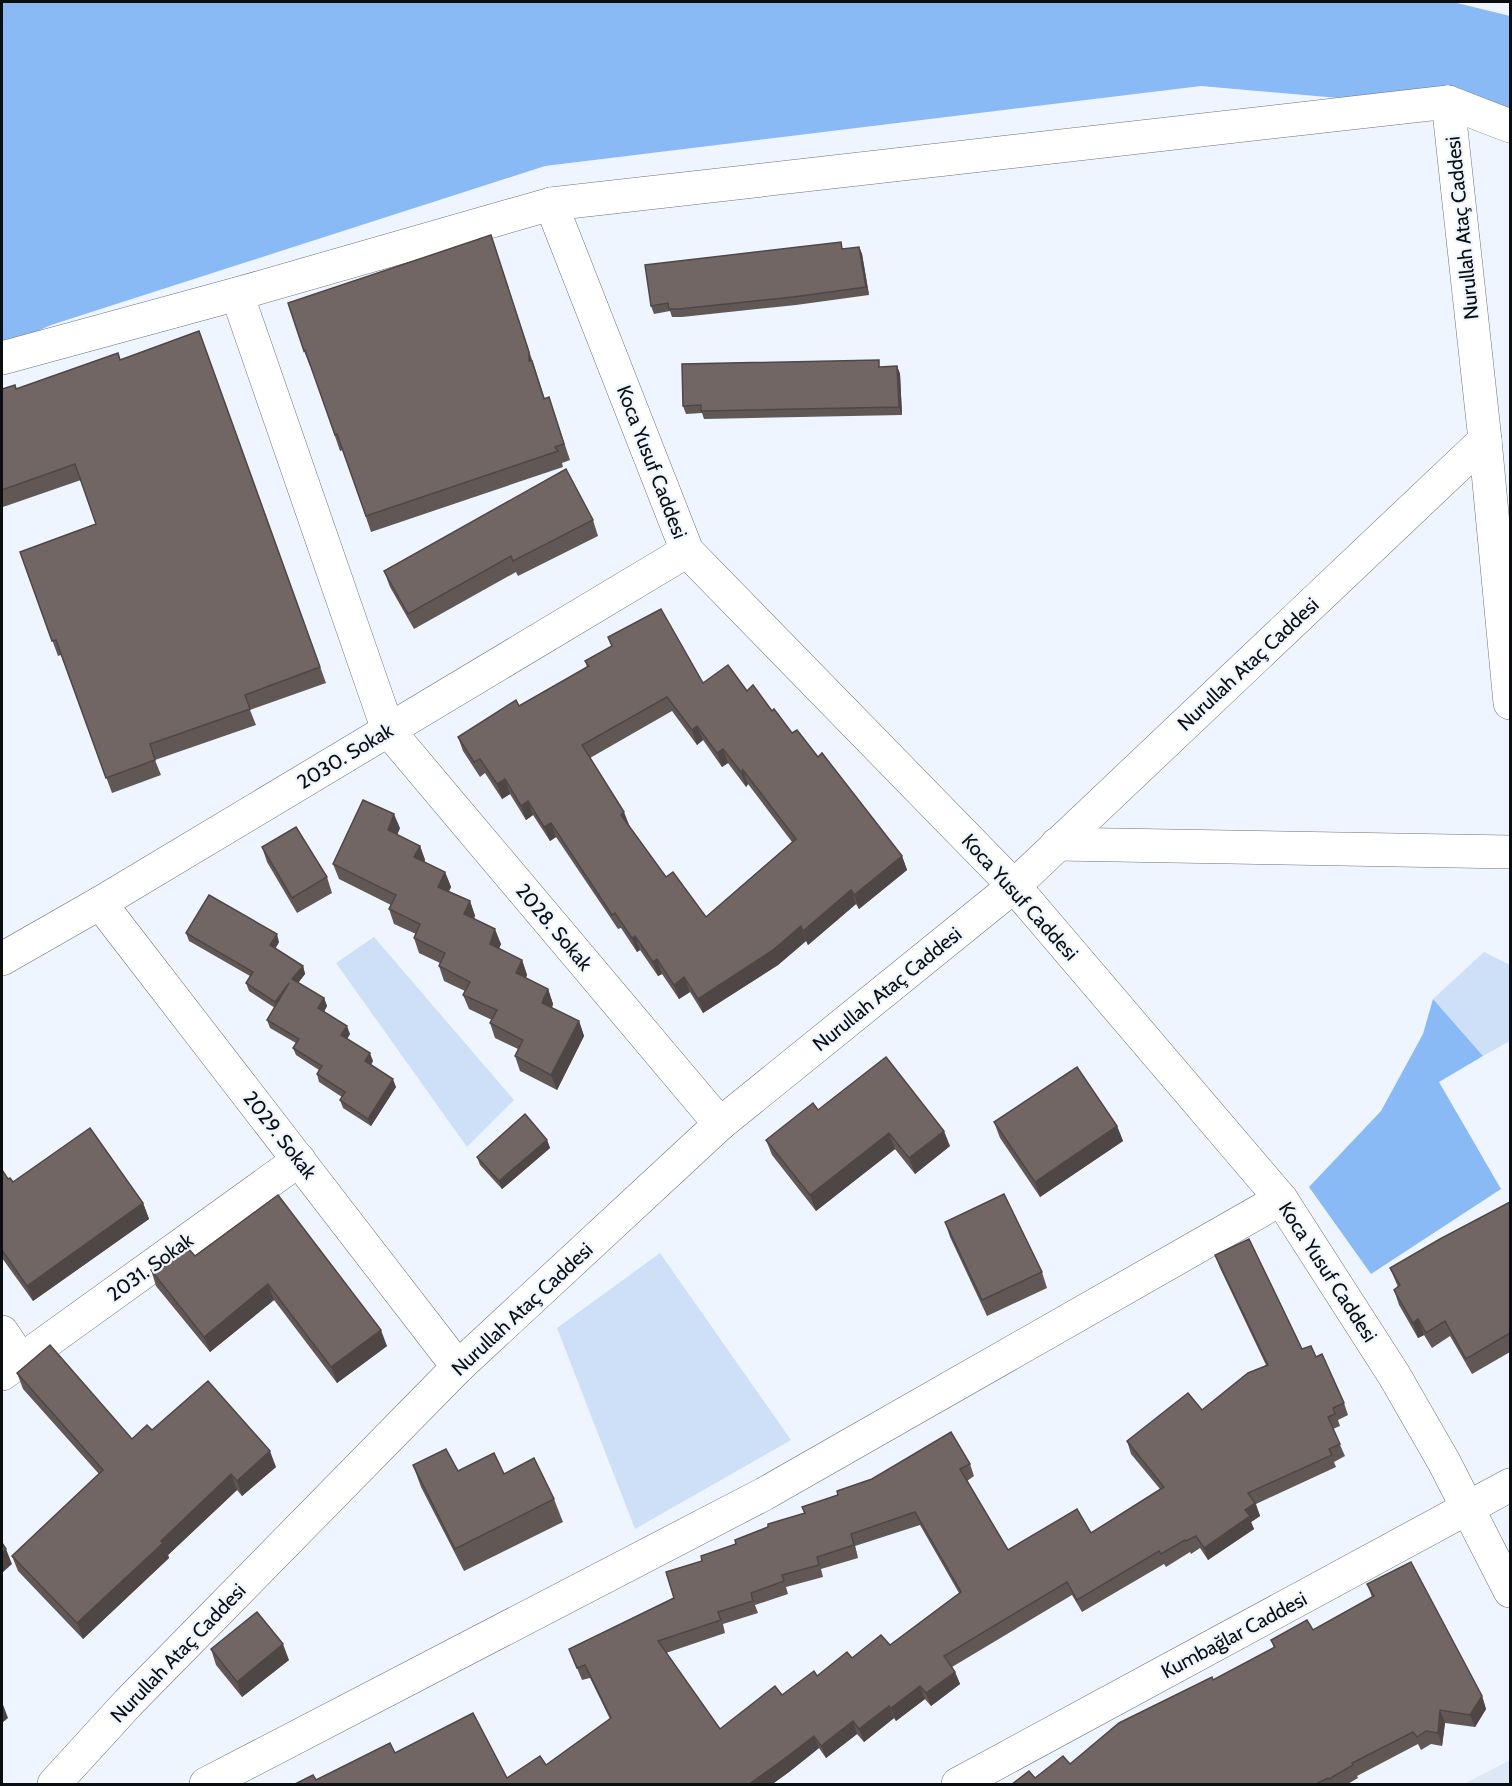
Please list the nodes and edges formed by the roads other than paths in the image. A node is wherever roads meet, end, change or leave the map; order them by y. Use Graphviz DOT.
graph roads {
  1 [pos="1448,102"];
  2 [pos="1510,126"];
  3 [pos="551,204"];
  4 [pos="237,294"];
  5 [pos="2,358"];
  6 [pos="1485,440"];
  7 [pos="687,551"];
  8 [pos="1510,704"];
  9 [pos="388,730"];
  10 [pos="1057,844"];
  11 [pos="1510,852"];
  12 [pos="1014,886"];
  13 [pos="100,903"];
  14 [pos="2,959"];
  15 [pos="720,1124"];
  16 [pos="299,1160"];
  17 [pos="1281,1199"];
  18 [pos="2,1332"];
  19 [pos="11,1367"];
  20 [pos="458,1367"];
  21 [pos="1510,1485"];
  22 [pos="1468,1509"];
  23 [pos="1510,1591"];
  24 [pos="54,1785"];
  25 [pos="206,1785"];
  26 [pos="958,1785"];
  1 -- 2 [label="street"];
  1 -- 3 [label="street"];
  1 -- 6 [label="street, Nurullah Ataç Caddesi"];
  3 -- 4 [label="street"];
  3 -- 7 [label="street, Koca Yusuf Caddesi"];
  4 -- 5 [label="street"];
  4 -- 9 [label="street"];
  6 -- 8 [label="street"];
  6 -- 10 [label="street, Nurullah Ataç Caddesi"];
  7 -- 9 [label="street, 2030. Sokak"];
  7 -- 12 [label="street, Koca Yusuf Caddesi"];
  9 -- 13 [label="street, 2030. Sokak"];
  9 -- 15 [label="street, 2028. Sokak"];
  10 -- 11 [label="street"];
  10 -- 12 [label="street, Nurullah Ataç Caddesi"];
  12 -- 15 [label="street, Nurullah Ataç Caddesi"];
  12 -- 17 [label="street, Koca Yusuf Caddesi"];
  13 -- 14 [label="street, 2030. Sokak"];
  13 -- 16 [label="street, 2029. Sokak"];
  15 -- 20 [label="street, Nurullah Ataç Caddesi"];
  16 -- 19 [label="street, 2031. Sokak"];
  16 -- 20 [label="street, 2029. Sokak"];
  17 -- 22 [label="street, Koca Yusuf Caddesi"];
  17 -- 25 [label="street"];
  18 -- 19 [label="street"];
  20 -- 24 [label="street, Nurullah Ataç Caddesi"];
  21 -- 22 [label="street, Kumbağlar Caddesi"];
  22 -- 23 [label="street, Koca Yusuf Caddesi"];
  22 -- 26 [label="street, Kumbağlar Caddesi"];
}
